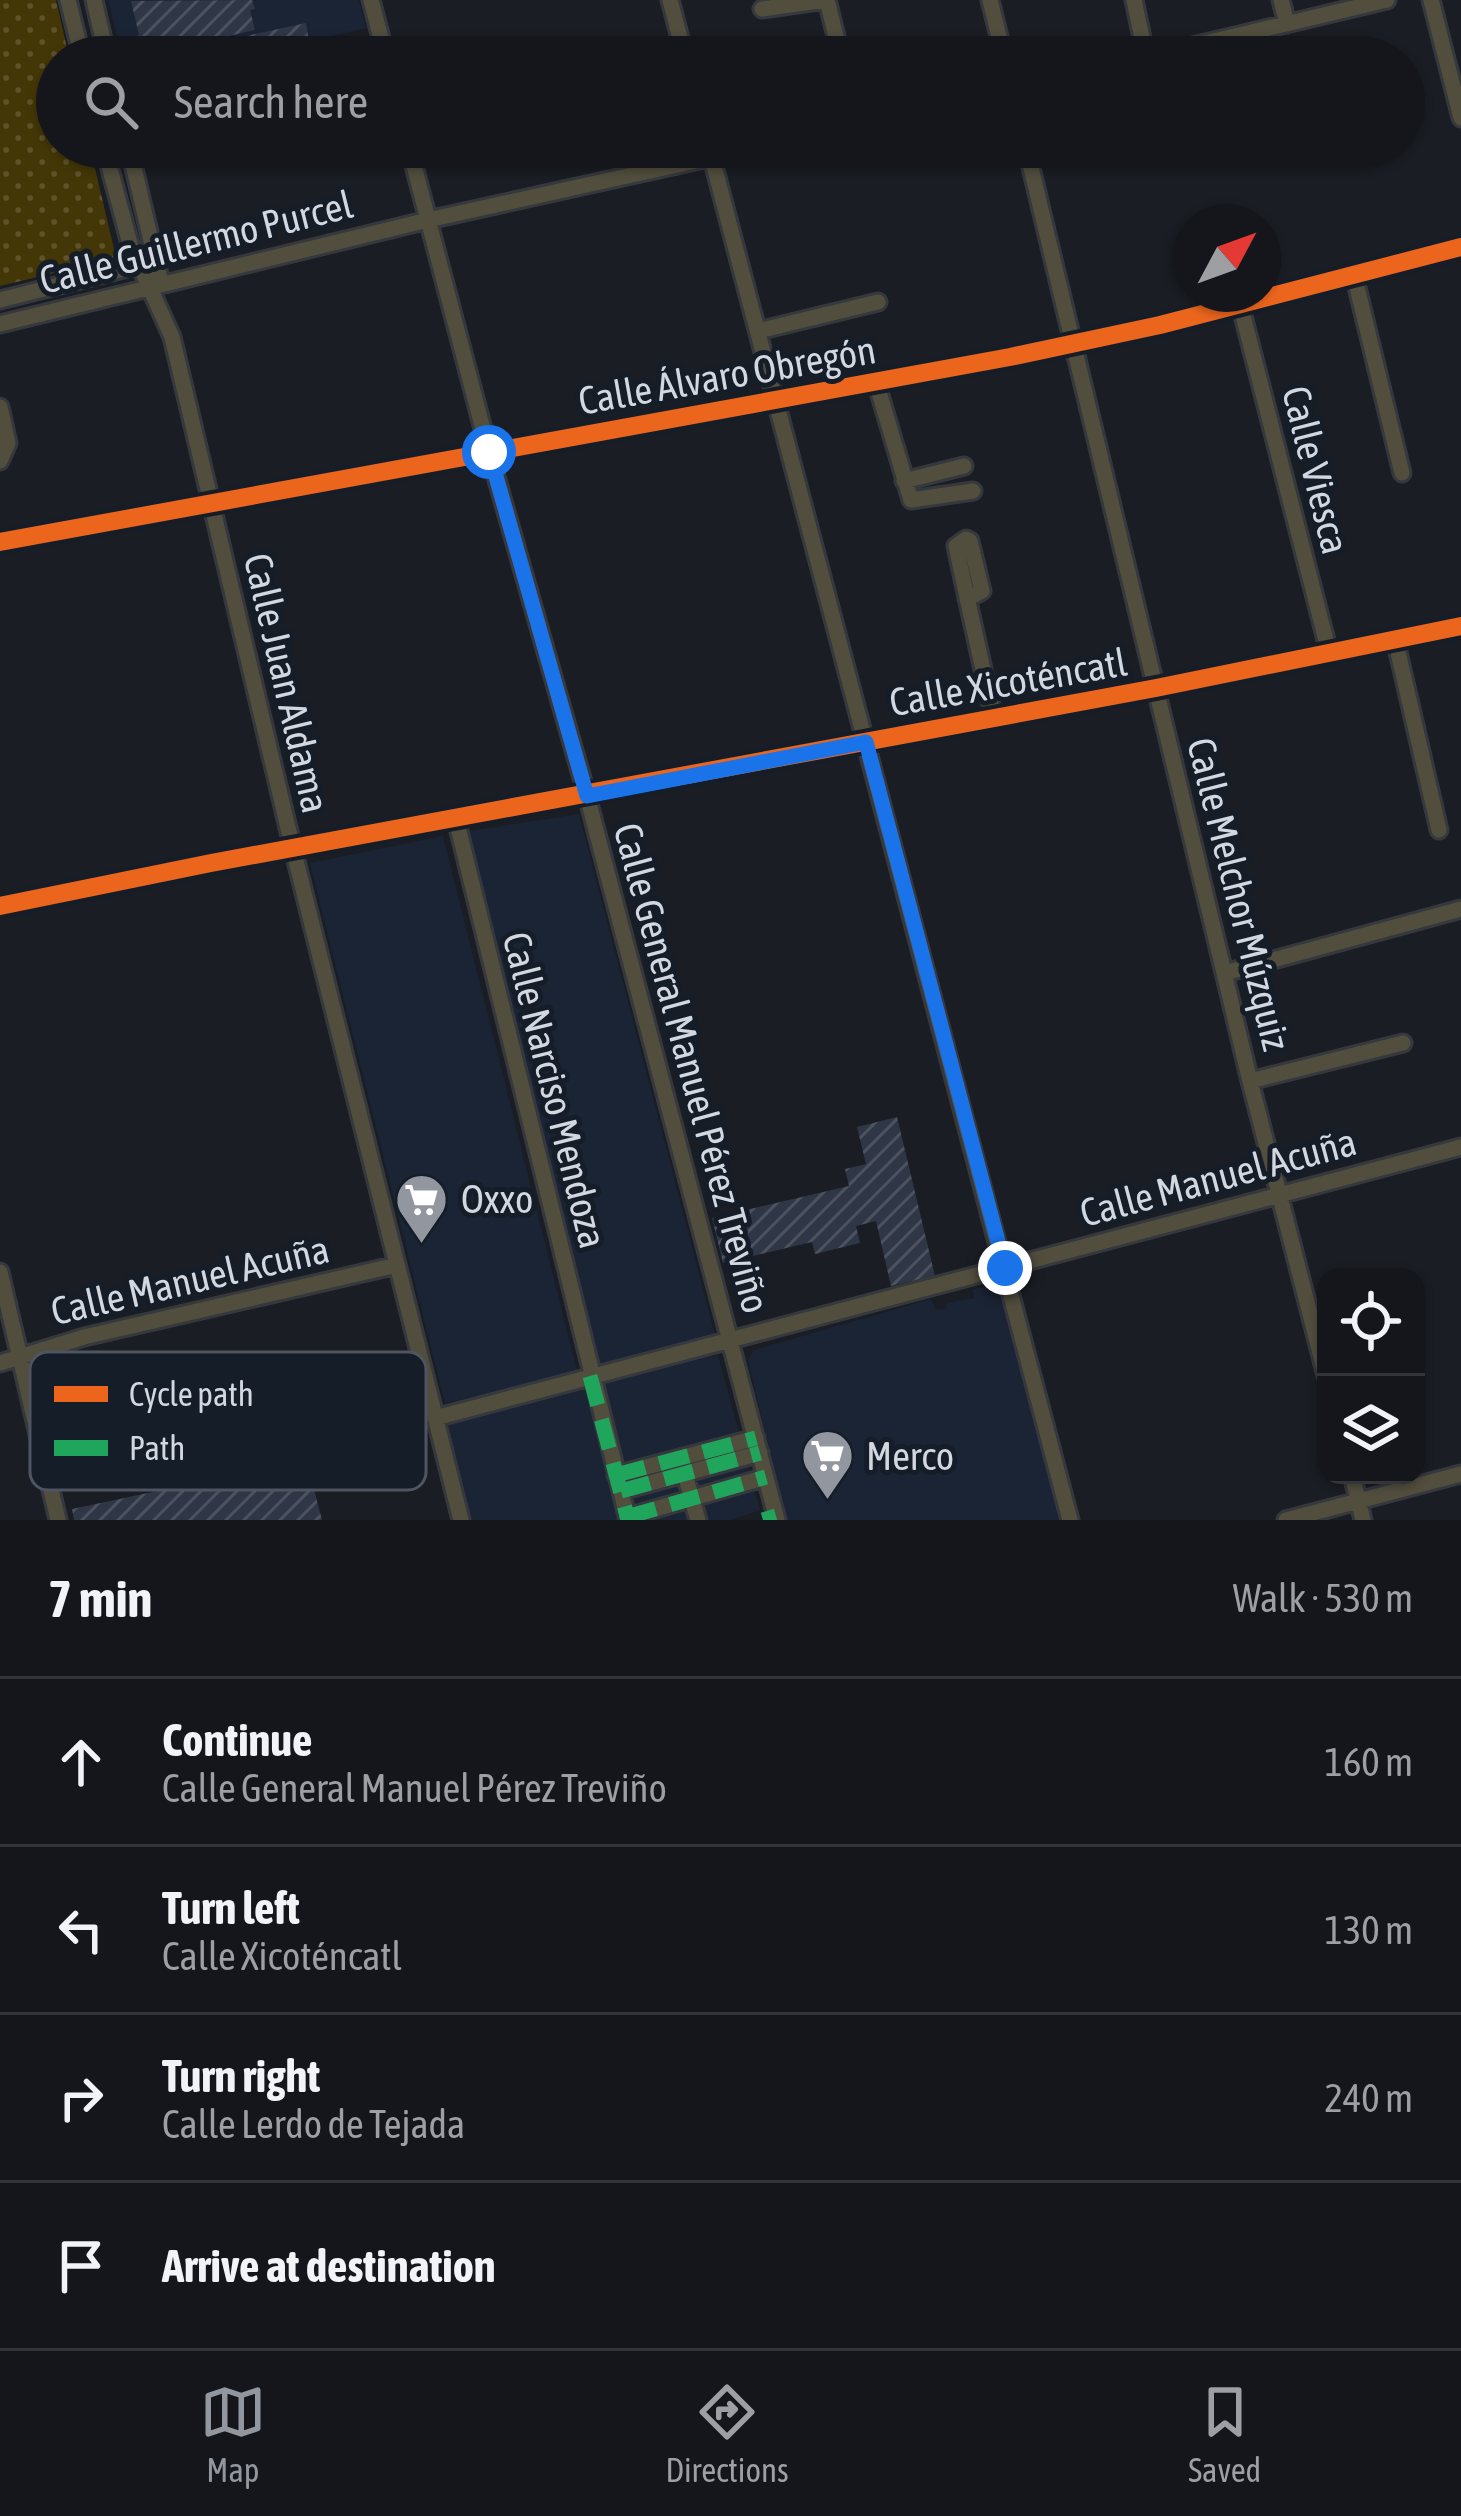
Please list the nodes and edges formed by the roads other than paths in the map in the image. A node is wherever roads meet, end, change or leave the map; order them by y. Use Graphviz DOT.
graph roads {
  1 [pos="68,0"];
  2 [pos="94,0"];
  3 [pos="371,0"];
  4 [pos="670,0"];
  5 [pos="826,0"];
  6 [pos="990,0"];
  7 [pos="1134,0"];
  8 [pos="1281,0"];
  9 [pos="1387,0"];
  10 [pos="1431,0"];
  11 [pos="762,9"];
  12 [pos="1286,24"];
  13 [pos="77,36"];
  14 [pos="102,36"];
  15 [pos="380,36"];
  16 [pos="679,36"];
  17 [pos="835,36"];
  18 [pos="999,36"];
  19 [pos="1142,36"];
  20 [pos="1235,36"];
  21 [pos="1461,118"];
  22 [pos="110,168"];
  23 [pos="132,168"];
  24 [pos="414,168"];
  25 [pos="644,168"];
  26 [pos="714,168"];
  27 [pos="1031,168"];
  28 [pos="428,220"];
  29 [pos="1461,247"];
  30 [pos="147,263"];
  31 [pos="1354,275"];
  32 [pos="155,284"];
  33 [pos="1281,294"];
  34 [pos="0,299"];
  35 [pos="878,302"];
  36 [pos="1206,312"];
  37 [pos="1242,312"];
  38 [pos="0,325"];
  39 [pos="758,331"];
  40 [pos="1072,344"];
  41 [pos="876,382"];
  42 [pos="776,401"];
  43 [pos="0,407"];
  44 [pos="489,452"];
  45 [pos="0,461"];
  46 [pos="964,466"];
  47 [pos="1402,473"];
  48 [pos="904,481"];
  49 [pos="974,491"];
  50 [pos="209,501"];
  51 [pos="0,542"];
  52 [pos="967,599"];
  53 [pos="1461,626"];
  54 [pos="1395,640"];
  55 [pos="1329,652"];
  56 [pos="1156,688"];
  57 [pos="994,718"];
  58 [pos="866,742"];
  59 [pos="587,796"];
  60 [pos="456,820"];
  61 [pos="1439,830"];
  62 [pos="292,849"];
  63 [pos="0,906"];
  64 [pos="1461,909"];
  65 [pos="1225,973"];
  66 [pos="1403,1043"];
  67 [pos="1250,1081"];
  68 [pos="1461,1147"];
  69 [pos="1279,1196"];
  70 [pos="397,1265"];
  71 [pos="1005,1268"];
  72 [pos="0,1271"];
  73 [pos="729,1340"];
  74 [pos="1317,1342"];
  75 [pos="32,1352"];
  76 [pos="419,1352"];
  77 [pos="30,1353"];
  78 [pos="22,1355"];
  79 [pos="0,1363"];
  80 [pos="590,1376"];
  81 [pos="426,1382"];
  82 [pos="30,1392"];
  83 [pos="435,1418"];
  84 [pos="758,1446"];
  85 [pos="685,1474"];
  86 [pos="1461,1474"];
  87 [pos="766,1477"];
  88 [pos="618,1483"];
  89 [pos="1354,1484"];
  90 [pos="51,1490"];
  91 [pos="692,1499"];
  92 [pos="1358,1500"];
  93 [pos="627,1518"];
  94 [pos="772,1519"];
  95 [pos="58,1520"];
  96 [pos="460,1520"];
  97 [pos="698,1520"];
  98 [pos="1070,1520"];
  99 [pos="1286,1520"];
  100 [pos="1363,1520"];
  1 -- 13 [label="street"];
  2 -- 14 [label="street"];
  3 -- 15 [label="street"];
  4 -- 16 [label="street"];
  5 -- 11 [label="street"];
  5 -- 17 [label="street"];
  6 -- 18 [label="street"];
  7 -- 19 [label="street"];
  8 -- 12 [label="street"];
  9 -- 12 [label="street"];
  10 -- 21 [label="street"];
  12 -- 20 [label="street"];
  22 -- 30 [label="street, Calle Juan Aldama"];
  23 -- 30 [label="street, Calle Juan Aldama"];
  24 -- 28 [label="street, Calle General Manuel Pérez Treviño"];
  25 -- 28 [label="street, Calle Guillermo Purcel"];
  26 -- 39 [label="street"];
  27 -- 40 [label="street, Calle Melchor Múzquiz"];
  28 -- 32 [label="street, Calle Guillermo Purcel"];
  28 -- 44 [label="street, Calle General Manuel Pérez Treviño"];
  29 -- 31 [label="street, Calle Álvaro Obregón"];
  30 -- 32 [label="street, Calle Juan Aldama"];
  30 -- 34 [label="street, Calle Guillermo Purcel"];
  31 -- 33 [label="street, Calle Álvaro Obregón"];
  31 -- 47 [label="street"];
  32 -- 38 [label="street, Calle Guillermo Purcel"];
  32 -- 50 [label="street, Calle Juan Aldama"];
  35 -- 39 [label="street"];
  36 -- 40 [label="street, Calle Álvaro Obregón"];
  37 -- 55 [label="street, Calle Viesca"];
  39 -- 42 [label="street"];
  40 -- 41 [label="street, Calle Álvaro Obregón"];
  40 -- 56 [label="street, Calle Melchor Múzquiz"];
  41 -- 42 [label="street, Calle Álvaro Obregón"];
  41 -- 48 [label="street"];
  42 -- 44 [label="street, Calle Álvaro Obregón"];
  42 -- 58 [label="street"];
  43 -- 45 [label="street"];
  44 -- 50 [label="street, Calle Álvaro Obregón"];
  44 -- 59 [label="street, Calle General Manuel Pérez Treviño"];
  46 -- 48 [label="street"];
  48 -- 49 [label="street"];
  50 -- 51 [label="street, Calle Álvaro Obregón"];
  50 -- 62 [label="street, Calle Juan Aldama"];
  52 -- 57 [label="street"];
  53 -- 54 [label="street, Calle Xicoténcatl"];
  54 -- 55 [label="street, Calle Xicoténcatl"];
  54 -- 61 [label="street"];
  55 -- 56 [label="street, Calle Xicoténcatl"];
  56 -- 57 [label="street, Calle Xicoténcatl"];
  56 -- 65 [label="street, Calle Melchor Múzquiz"];
  57 -- 58 [label="street, Calle Xicoténcatl"];
  58 -- 59 [label="street, Calle Xicoténcatl"];
  58 -- 71 [label="street"];
  59 -- 60 [label="street, Calle Xicoténcatl"];
  59 -- 73 [label="street, Calle General Manuel Pérez Treviño"];
  60 -- 62 [label="street, Calle Xicoténcatl"];
  60 -- 80 [label="street, Calle Narciso Mendoza"];
  62 -- 63 [label="street, Calle Xicoténcatl"];
  62 -- 70 [label="street, Calle Juan Aldama"];
  64 -- 65 [label="street"];
  65 -- 67 [label="street, Calle Melchor Múzquiz"];
  66 -- 67 [label="street"];
  67 -- 69 [label="street, Calle Melchor Múzquiz"];
  68 -- 69 [label="street, Calle Manuel Acuña"];
  69 -- 71 [label="street, Calle Manuel Acuña"];
  69 -- 74 [label="street, Calle Melchor Múzquiz"];
  70 -- 75 [label="street, Calle Manuel Acuña"];
  70 -- 76 [label="street, Calle Juan Aldama"];
  71 -- 73 [label="street, Calle Manuel Acuña"];
  71 -- 98 [label="street"];
  72 -- 78 [label="street"];
  73 -- 80 [label="street, Calle Manuel Acuña"];
  73 -- 84 [label="street, Calle General Manuel Pérez Treviño"];
  77 -- 78 [label="street, Calle Manuel Acuña"];
  78 -- 79 [label="street, Calle Manuel Acuña"];
  78 -- 82 [label="street"];
  80 -- 83 [label="street, Calle Manuel Acuña"];
  80 -- 88 [label="street, Calle Narciso Mendoza"];
  81 -- 83 [label="street, Calle Juan Aldama"];
  83 -- 96 [label="street, Calle Juan Aldama"];
  84 -- 85 [label="street"];
  84 -- 87 [label="street, Calle General Manuel Pérez Treviño"];
  84 -- 88 [label="street"];
  85 -- 88 [label="street"];
  85 -- 91 [label="street"];
  86 -- 92 [label="street"];
  87 -- 91 [label="street"];
  87 -- 94 [label="street, Calle General Manuel Pérez Treviño"];
  88 -- 93 [label="street, Calle Narciso Mendoza"];
  89 -- 92 [label="street"];
  90 -- 95 [label="street"];
  91 -- 93 [label="street"];
  91 -- 97 [label="street"];
  92 -- 99 [label="street"];
  92 -- 100 [label="street"];
}
